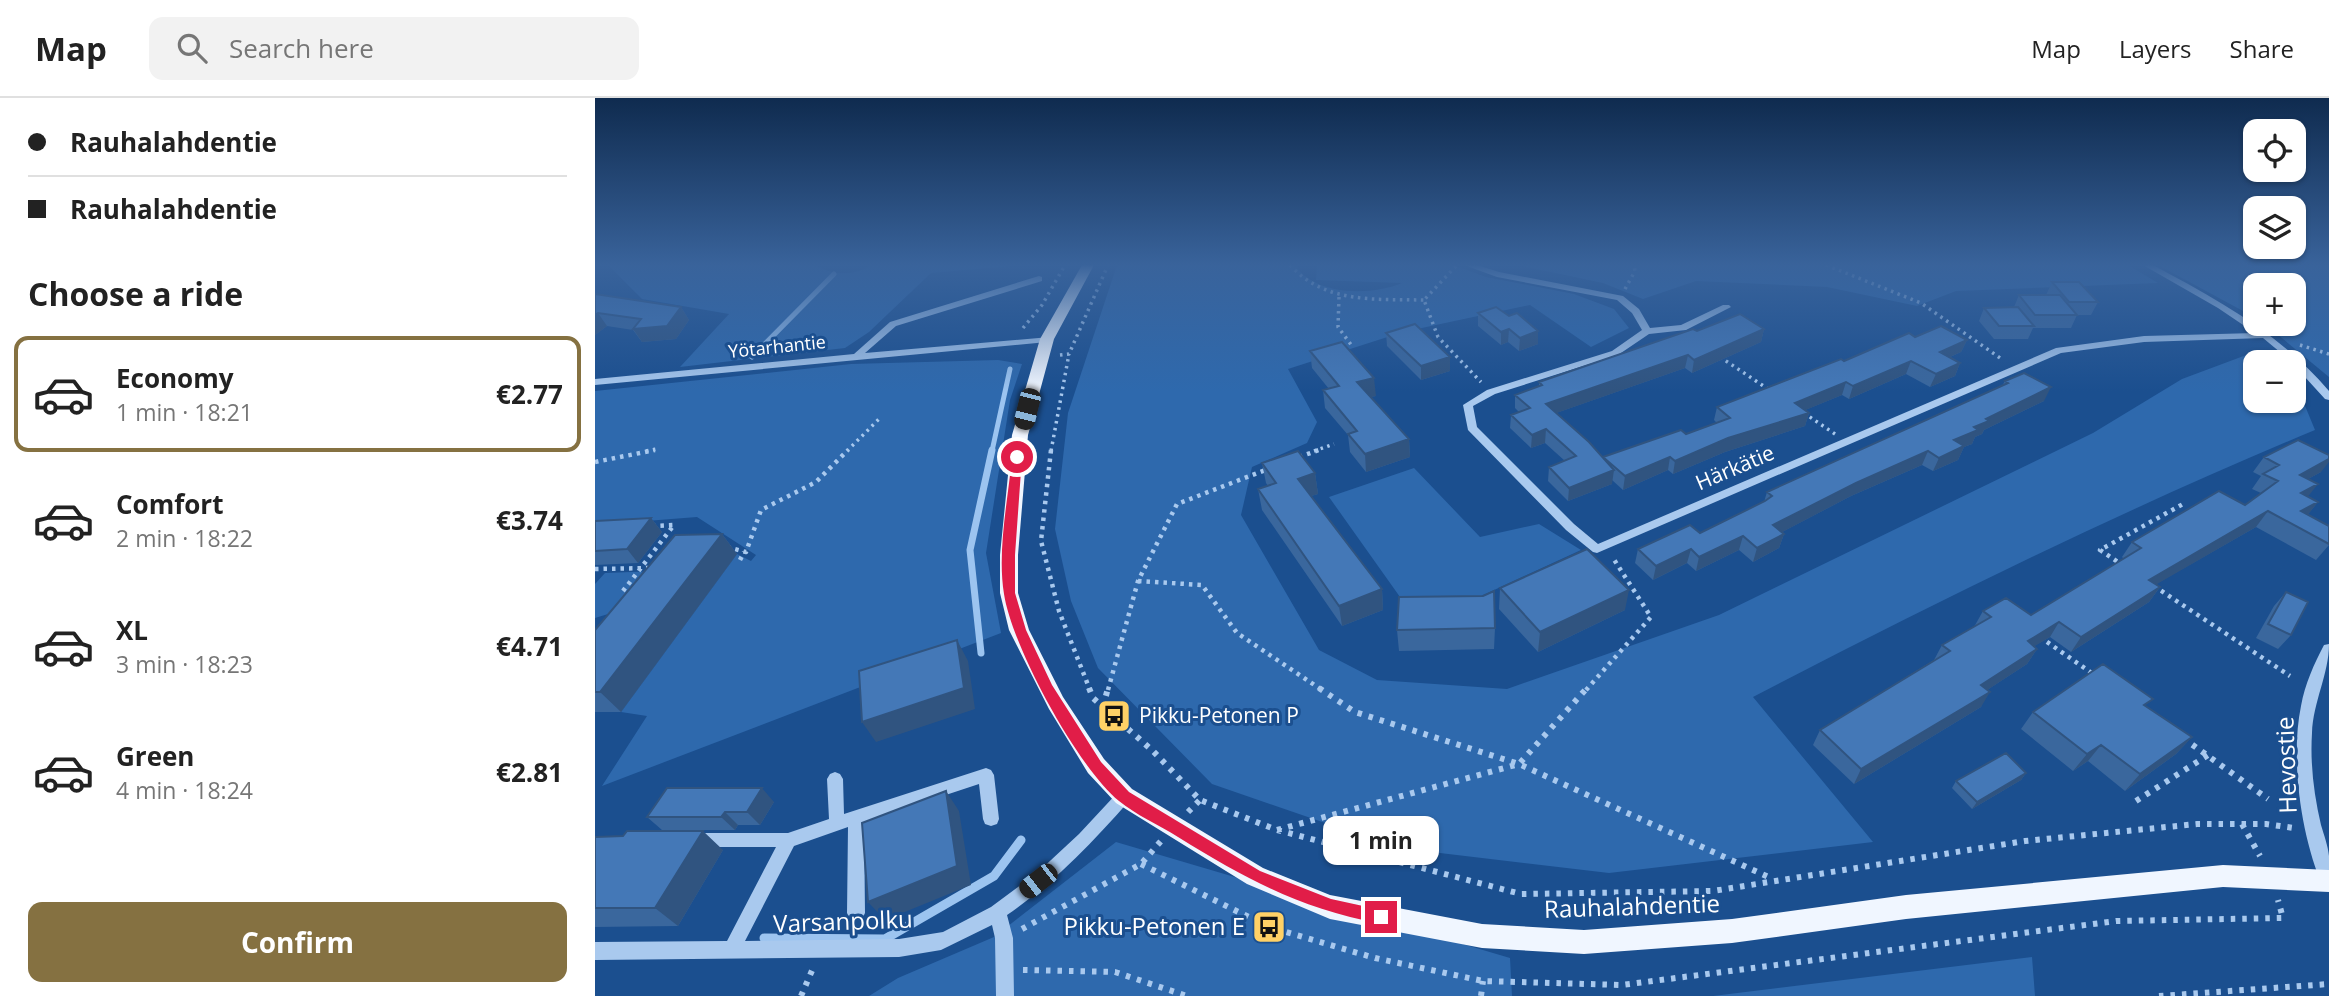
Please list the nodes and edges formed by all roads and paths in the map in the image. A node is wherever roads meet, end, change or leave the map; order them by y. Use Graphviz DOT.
graph roads {
  1 [pos="948,307"];
  2 [pos="1041,307"];
  3 [pos="1065,307"];
  4 [pos="1339,307"];
  5 [pos="1427,307"];
  6 [pos="1631,307"];
  7 [pos="1726,307"];
  8 [pos="1927,307"];
  9 [pos="2226,307"];
  10 [pos="2243,318"];
  11 [pos="1647,331"];
  12 [pos="2243,336"];
  13 [pos="2267,336"];
  14 [pos="1047,339"];
  15 [pos="1016,341"];
  16 [pos="1352,346"];
  17 [pos="1712,351"];
  18 [pos="1069,354"];
  19 [pos="859,355"];
  20 [pos="2015,369"];
  21 [pos="595,382"];
  22 [pos="1492,392"];
  23 [pos="1779,396"];
  24 [pos="2329,397"];
  25 [pos="1801,411"];
  26 [pos="880,418"];
  27 [pos="1846,441"];
  28 [pos="1334,444"];
  29 [pos="657,449"];
  30 [pos="1298,458"];
  31 [pos="595,463"];
  32 [pos="1274,467"];
  33 [pos="2183,504"];
  34 [pos="649,526"];
  35 [pos="725,546"];
  36 [pos="746,552"];
  37 [pos="719,553"];
  38 [pos="1613,554"];
  39 [pos="740,560"];
  40 [pos="641,568"];
  41 [pos="654,568"];
  42 [pos="595,569"];
  43 [pos="2134,572"];
  44 [pos="2145,580"];
  45 [pos="1138,581"];
  46 [pos="623,591"];
  47 [pos="2035,634"];
  48 [pos="2329,649"];
  49 [pos="2290,676"];
  50 [pos="2100,679"];
  51 [pos="1103,707"];
  52 [pos="2176,733"];
  53 [pos="2208,755"];
  54 [pos="1518,764"];
  55 [pos="835,779"];
  56 [pos="1124,796"];
  57 [pos="2268,799"];
  58 [pos="1200,800"];
  59 [pos="2136,801"];
  60 [pos="856,817"];
  61 [pos="991,819"];
  62 [pos="837,824"];
  63 [pos="1172,827"];
  64 [pos="1277,830"];
  65 [pos="2312,831"];
  66 [pos="678,840"];
  67 [pos="788,840"];
  68 [pos="1775,881"];
  69 [pos="2329,881"];
  70 [pos="998,912"];
  71 [pos="856,913"];
  72 [pos="1005,938"];
  73 [pos="732,949"];
  74 [pos="595,951"];
  75 [pos="816,962"];
  76 [pos="1004,970"];
  77 [pos="1483,981"];
  78 [pos="2329,984"];
  79 [pos="801,996"];
  80 [pos="1005,996"];
  81 [pos="1187,996"];
  82 [pos="1481,996"];
  83 [pos="2159,996"];
  1 -- 19 [label="street"];
  2 -- 15 [label="path"];
  3 -- 14 [label="main road, Rauhalahdentie"];
  4 -- 16 [label="path"];
  5 -- 22 [label="path"];
  6 -- 11 [label="street"];
  7 -- 11 [label="street"];
  8 -- 20 [label="path"];
  9 -- 10 [label="street"];
  11 -- 22 [label="street, Härkätie"];
  12 -- 20 [label="street, Härkätie"];
  13 -- 24 [label="street"];
  14 -- 15 [label="street, Yötarhantie"];
  14 -- 56 [label="main road, Rauhalahdentie"];
  15 -- 19 [label="street, Yötarhantie"];
  17 -- 23 [label="path"];
  18 -- 51 [label="path"];
  19 -- 21 [label="street, Yötarhantie"];
  20 -- 27 [label="street, Härkätie"];
  22 -- 27 [label="street, Härkätie"];
  25 -- 27 [label="path"];
  26 -- 36 [label="path"];
  28 -- 30 [label="path"];
  29 -- 31 [label="path"];
  32 -- 45 [label="path"];
  33 -- 43 [label="path"];
  34 -- 40 [label="path"];
  35 -- 36 [label="path"];
  36 -- 37 [label="path"];
  36 -- 39 [label="path"];
  38 -- 54 [label="path"];
  40 -- 41 [label="path"];
  40 -- 42 [label="path"];
  40 -- 46 [label="path"];
  44 -- 49 [label="path"];
  45 -- 51 [label="path"];
  45 -- 54 [label="path"];
  47 -- 50 [label="path"];
  48 -- 65 [label="street, Hevostie"];
  51 -- 58 [label="path"];
  52 -- 53 [label="path"];
  53 -- 57 [label="path"];
  53 -- 59 [label="path"];
  54 -- 64 [label="path"];
  54 -- 68 [label="path"];
  55 -- 62 [label="street"];
  56 -- 63 [label="main road, Rauhalahdentie"];
  56 -- 70 [label="street, Varsanpolku"];
  58 -- 63 [label="path"];
  58 -- 64 [label="path"];
  60 -- 61 [label="street"];
  60 -- 62 [label="street"];
  60 -- 71 [label="street"];
  62 -- 67 [label="street"];
  63 -- 69 [label="main road, Rauhalahdentie"];
  63 -- 72 [label="path"];
  64 -- 68 [label="path"];
  65 -- 68 [label="path"];
  65 -- 69 [label="street, Hevostie"];
  66 -- 67 [label="street"];
  67 -- 73 [label="street"];
  70 -- 72 [label="street"];
  70 -- 73 [label="street, Varsanpolku"];
  72 -- 76 [label="street"];
  73 -- 74 [label="street, Varsanpolku"];
  75 -- 79 [label="path"];
  76 -- 80 [label="street"];
  76 -- 81 [label="path"];
  77 -- 82 [label="path"];
  78 -- 83 [label="path"];
}
